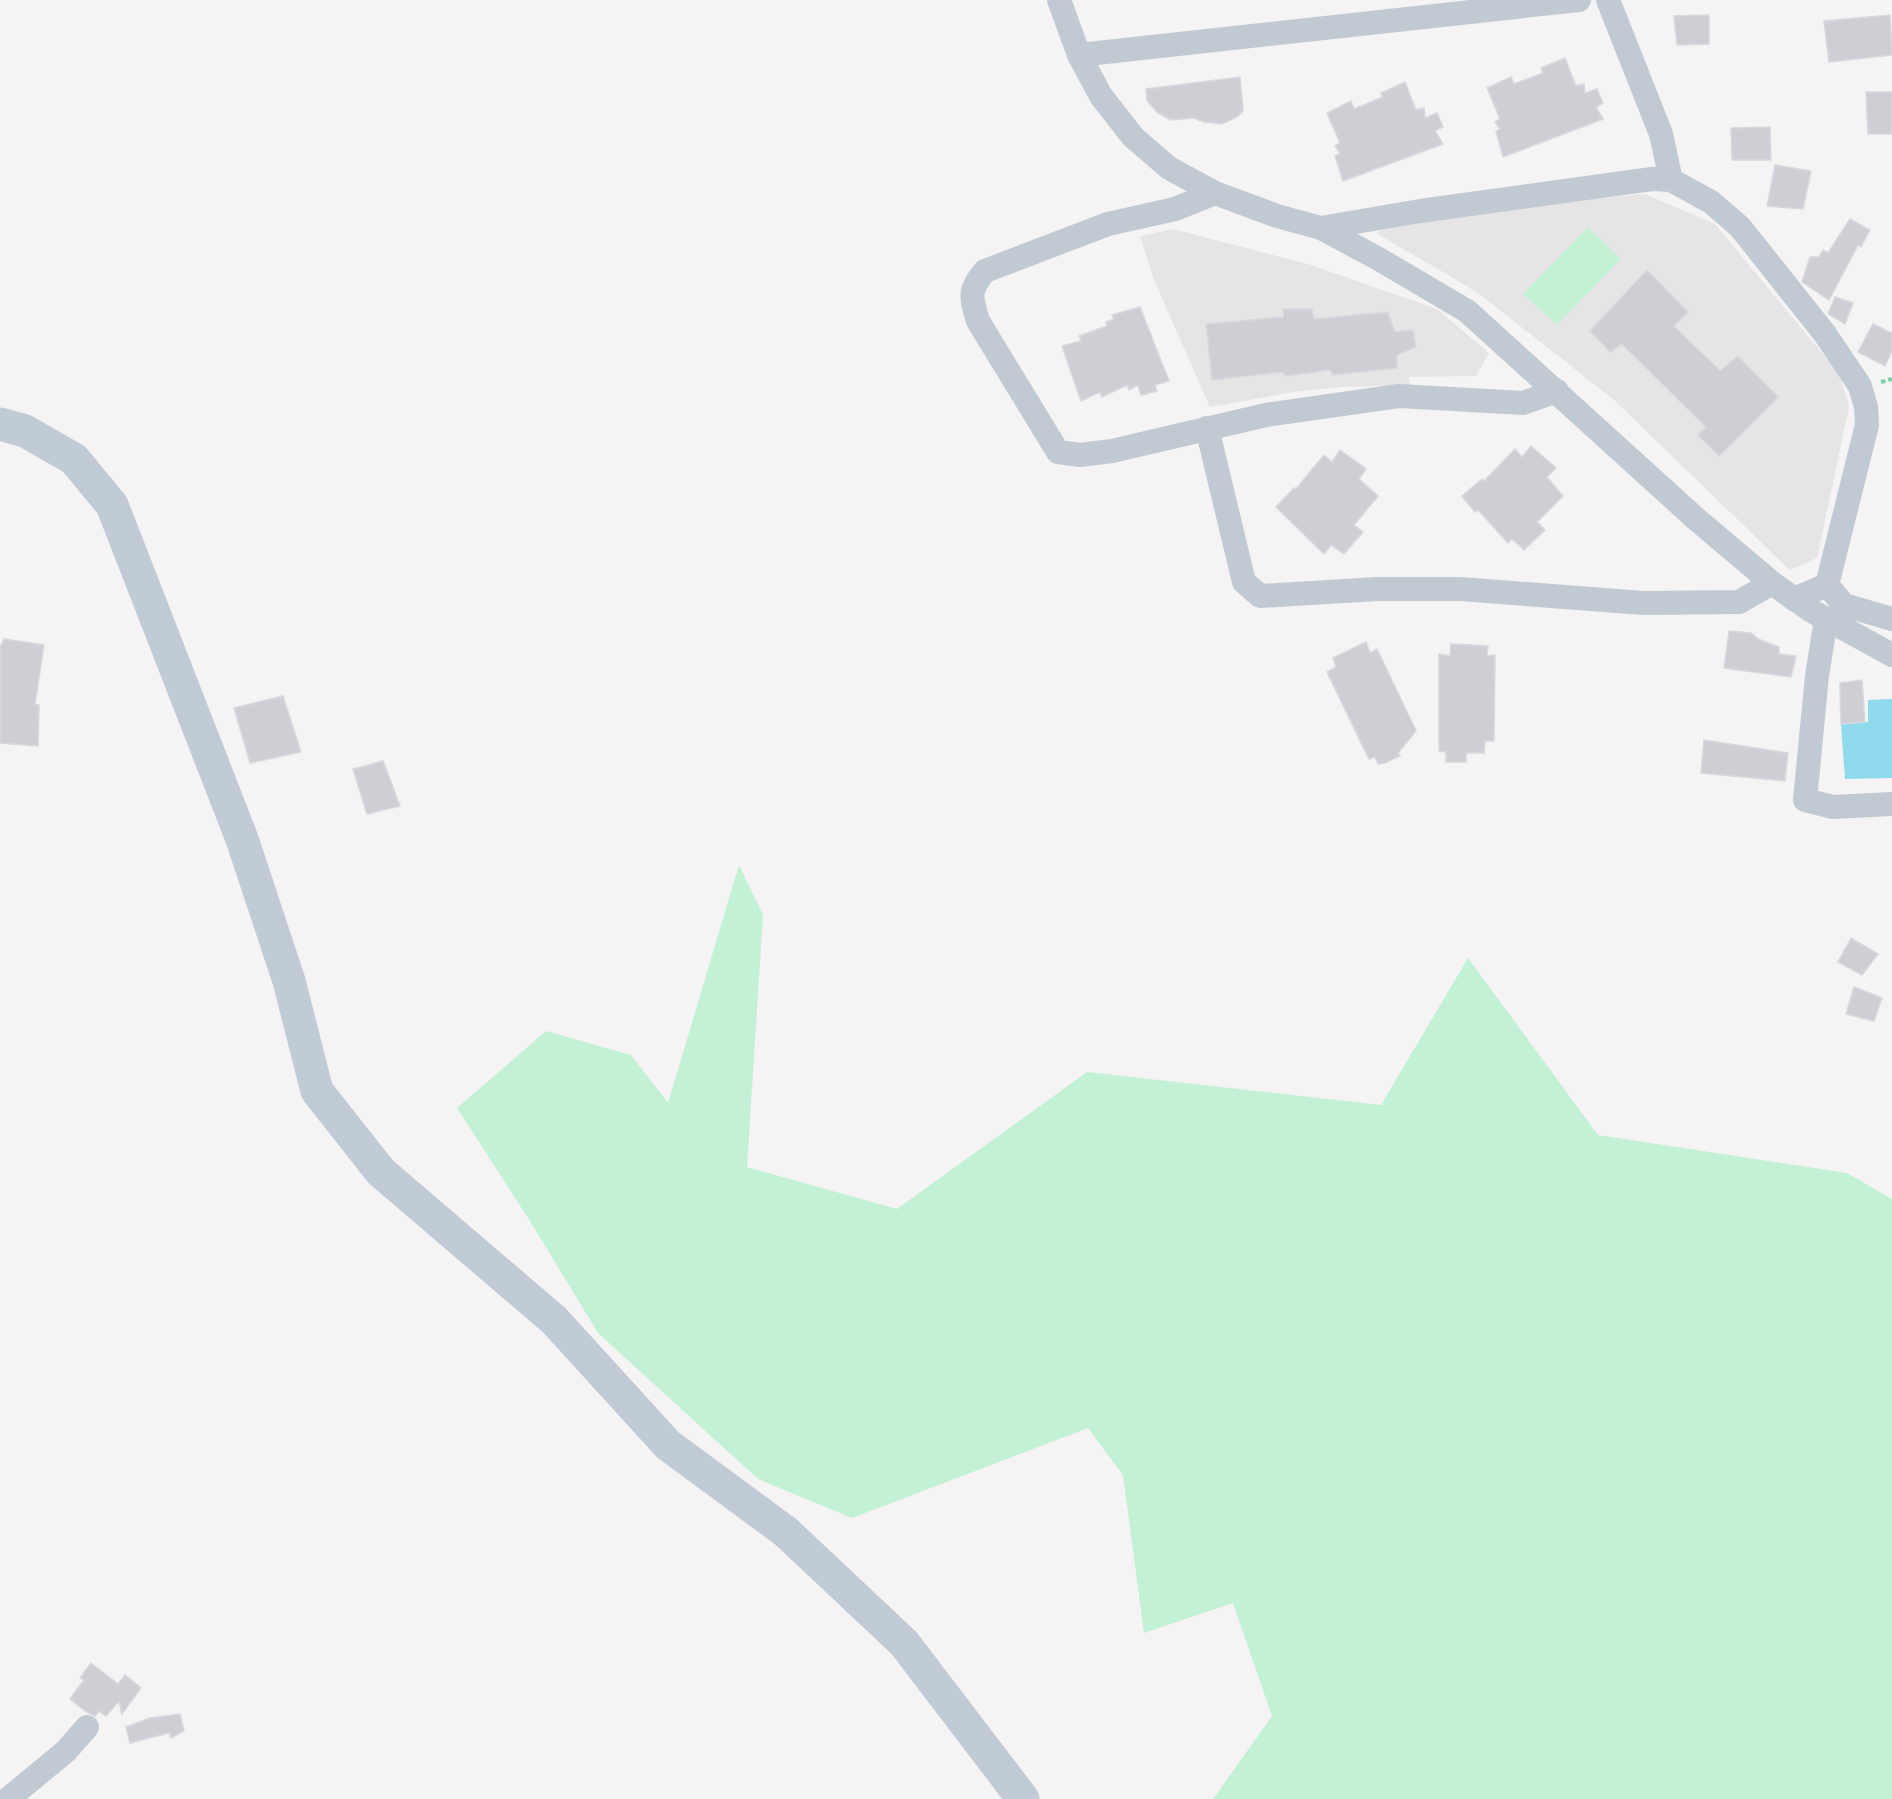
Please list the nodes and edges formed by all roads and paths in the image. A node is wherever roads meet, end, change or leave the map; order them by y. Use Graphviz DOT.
graph roads {
  1 [pos="1059,0"];
  2 [pos="1580,0"];
  3 [pos="1608,0"];
  4 [pos="1079,55"];
  5 [pos="1671,180"];
  6 [pos="1215,193"];
  7 [pos="1321,228"];
  8 [pos="1557,391"];
  9 [pos="0,424"];
  10 [pos="1207,428"];
  11 [pos="1772,583"];
  12 [pos="1827,585"];
  13 [pos="1794,599"];
  14 [pos="1826,619"];
  15 [pos="1892,619"];
  16 [pos="1892,655"];
  17 [pos="1892,804"];
  18 [pos="87,1727"];
  19 [pos="8,1799"];
  20 [pos="1023,1799"];
  1 -- 4 [label="street"];
  2 -- 4 [label="street"];
  3 -- 5 [label="street"];
  4 -- 6 [label="street"];
  5 -- 7 [label="street"];
  5 -- 12 [label="street"];
  6 -- 7 [label="street"];
  6 -- 10 [label="street"];
  7 -- 8 [label="street"];
  8 -- 10 [label="street"];
  8 -- 11 [label="street"];
  9 -- 20 [label="street"];
  10 -- 11 [label="street"];
  11 -- 13 [label="street"];
  12 -- 13 [label="street"];
  12 -- 15 [label="street"];
  13 -- 14 [label="street"];
  14 -- 16 [label="street"];
  14 -- 17 [label="street"];
  18 -- 19 [label="street"];
}
